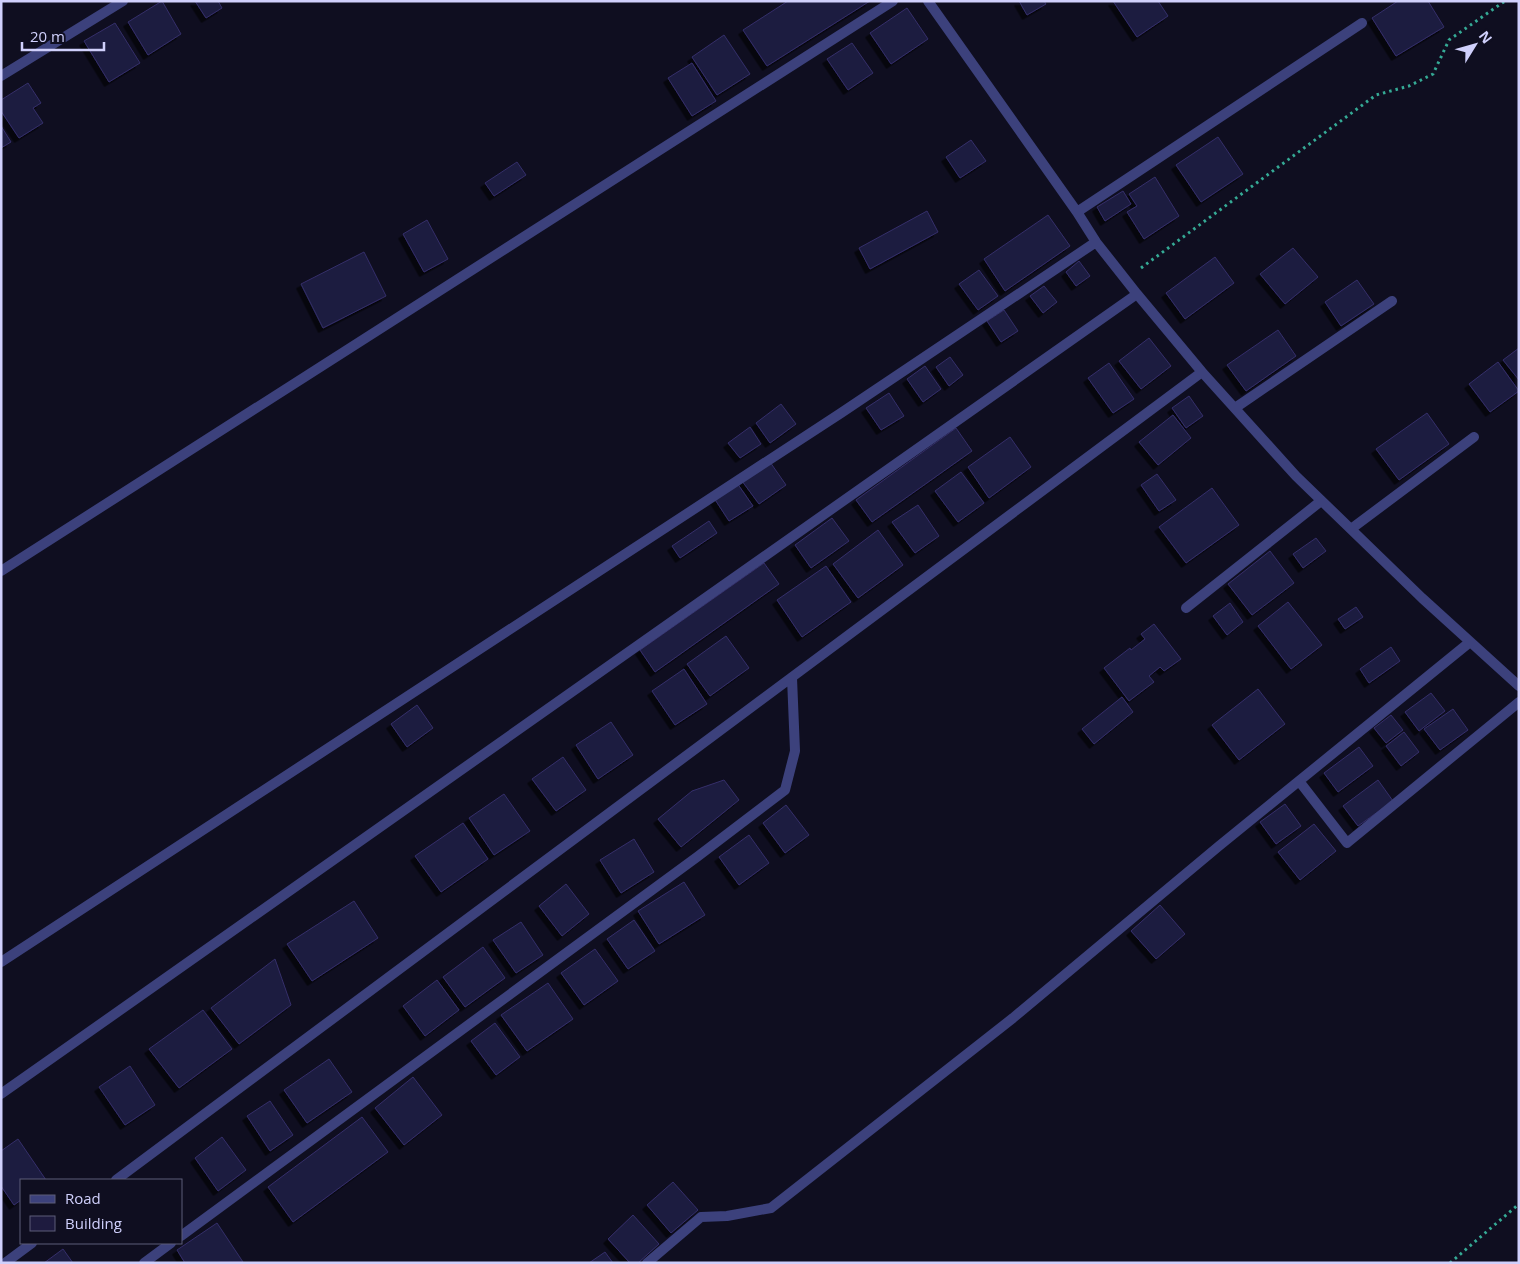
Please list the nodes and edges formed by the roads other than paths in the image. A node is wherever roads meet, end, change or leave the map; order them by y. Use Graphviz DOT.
graph roads {
  1 [pos="123,1"];
  2 [pos="893,1"];
  3 [pos="928,1"];
  4 [pos="1362,23"];
  5 [pos="1,76"];
  6 [pos="1077,212"];
  7 [pos="1096,242"];
  8 [pos="1137,294"];
  9 [pos="1392,301"];
  10 [pos="1202,372"];
  11 [pos="1234,408"];
  12 [pos="1474,437"];
  13 [pos="1321,501"];
  14 [pos="1351,529"];
  15 [pos="1,571"];
  16 [pos="1186,608"];
  17 [pos="1470,642"];
  18 [pos="792,678"];
  19 [pos="1519,686"];
  20 [pos="1519,702"];
  21 [pos="1299,781"];
  22 [pos="1,962"];
  23 [pos="1,1094"];
  24 [pos="117,1179"];
  25 [pos="182,1235"];
  26 [pos="31,1244"];
  27 [pos="171,1244"];
  28 [pos="5,1263"];
  29 [pos="144,1263"];
  30 [pos="647,1263"];
  1 -- 5 [label="street"];
  2 -- 15 [label="street"];
  3 -- 6 [label="street"];
  4 -- 6 [label="street"];
  6 -- 7 [label="street"];
  7 -- 8 [label="street"];
  7 -- 22 [label="street"];
  8 -- 10 [label="street"];
  8 -- 23 [label="street"];
  9 -- 11 [label="street"];
  10 -- 11 [label="street"];
  10 -- 18 [label="street"];
  11 -- 13 [label="street"];
  12 -- 14 [label="street"];
  13 -- 14 [label="street"];
  13 -- 16 [label="street"];
  14 -- 17 [label="street"];
  17 -- 19 [label="street"];
  17 -- 21 [label="street"];
  18 -- 24 [label="street"];
  18 -- 25 [label="street"];
  20 -- 21 [label="street"];
  21 -- 30 [label="street"];
  26 -- 28 [label="street"];
  27 -- 29 [label="street"];
}
